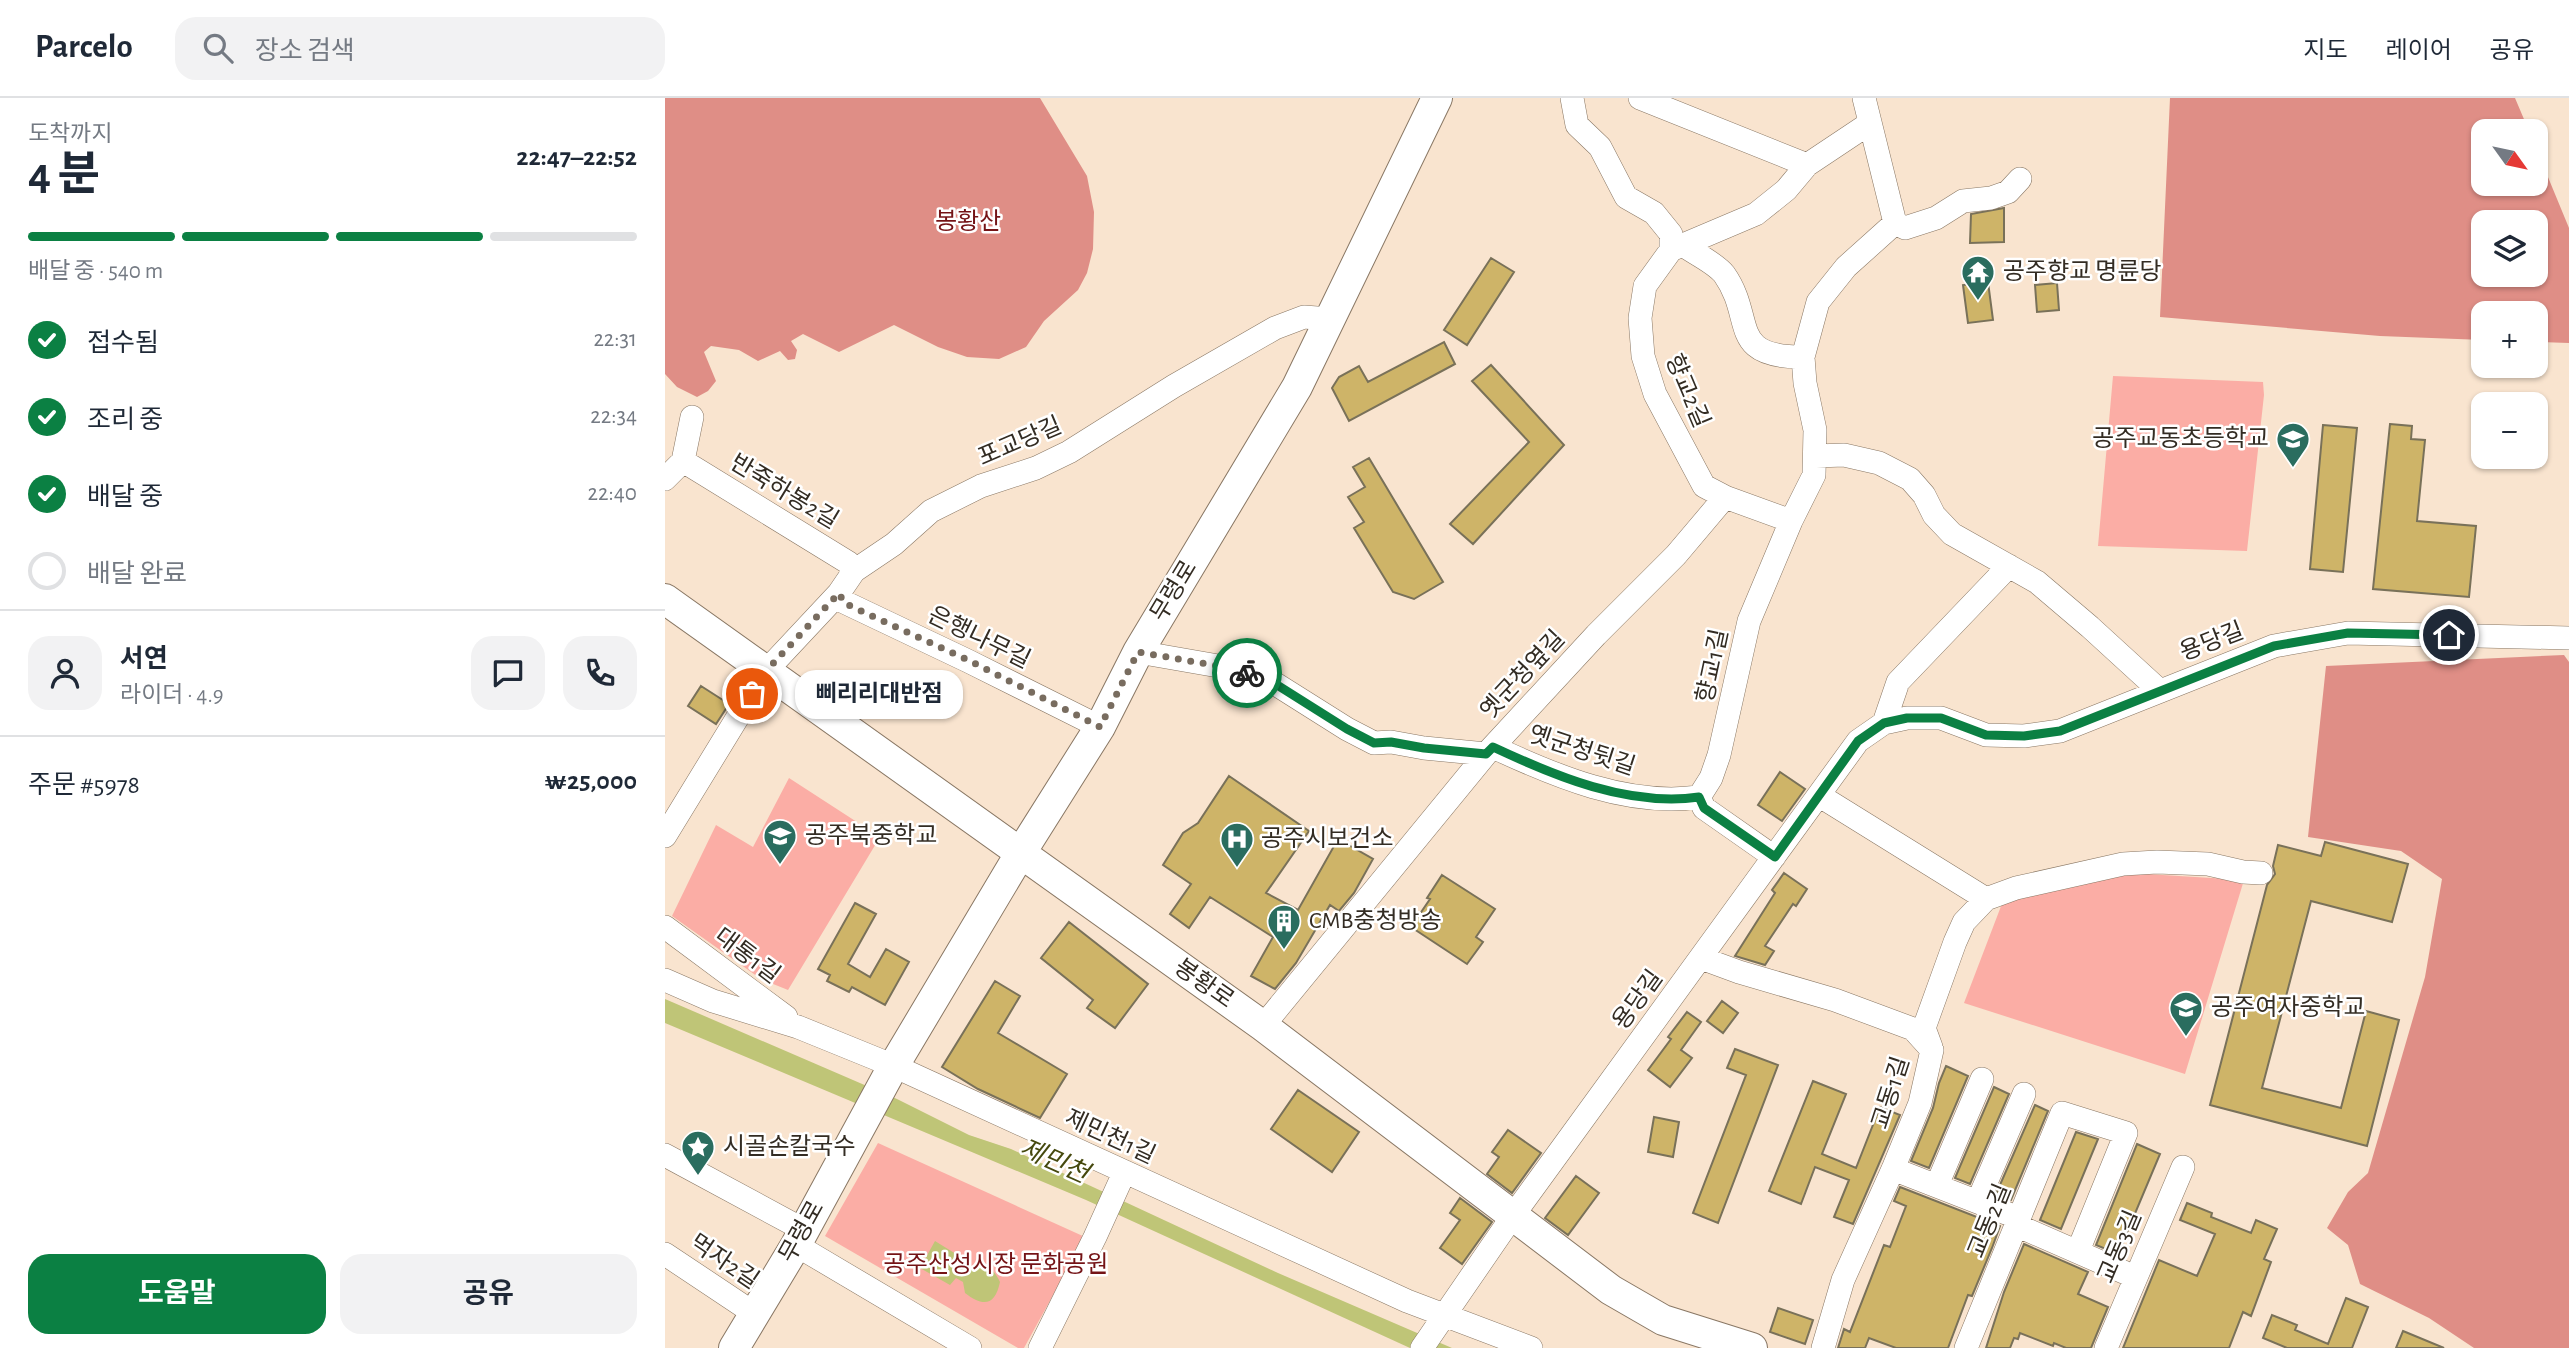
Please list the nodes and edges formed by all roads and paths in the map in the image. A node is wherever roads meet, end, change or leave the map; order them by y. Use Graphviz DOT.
graph roads {
  1 [pos="1437,98"];
  2 [pos="1572,98"];
  3 [pos="1640,98"];
  4 [pos="1864,98"];
  5 [pos="1870,122"];
  6 [pos="1807,165"];
  7 [pos="2020,179"];
  8 [pos="1895,223"];
  9 [pos="1678,248"];
  10 [pos="1330,319"];
  11 [pos="1803,357"];
  12 [pos="692,417"];
  13 [pos="1816,456"];
  14 [pos="683,461"];
  15 [pos="665,479"];
  16 [pos="1725,497"];
  17 [pos="1791,521"];
  18 [pos="2009,566"];
  19 [pos="854,571"];
  20 [pos="839,593"];
  21 [pos="665,599"];
  22 [pos="2569,638"];
  23 [pos="1138,652"];
  24 [pos="766,671"];
  25 [pos="2159,691"];
  26 [pos="1884,723"];
  27 [pos="1100,727"];
  28 [pos="1489,750"];
  29 [pos="1819,796"];
  30 [pos="1699,797"];
  31 [pos="665,836"];
  32 [pos="1020,854"];
  33 [pos="1775,857"];
  34 [pos="2261,873"];
  35 [pos="1986,899"];
  36 [pos="665,927"];
  37 [pos="1701,958"];
  38 [pos="665,980"];
  39 [pos="1262,1026"];
  40 [pos="798,1027"];
  41 [pos="1932,1050"];
  42 [pos="892,1069"];
  43 [pos="1982,1079"];
  44 [pos="2024,1094"];
  45 [pos="665,1155"];
  46 [pos="2183,1167"];
  47 [pos="1893,1169"];
  48 [pos="1121,1179"];
  49 [pos="1937,1185"];
  50 [pos="1977,1201"];
  51 [pos="1513,1217"];
  52 [pos="2011,1219"];
  53 [pos="800,1238"];
  54 [pos="2078,1251"];
  55 [pos="665,1254"];
  56 [pos="2135,1277"];
  57 [pos="755,1314"];
  58 [pos="1444,1317"];
  59 [pos="734,1348"];
  60 [pos="970,1348"];
  61 [pos="1040,1348"];
  62 [pos="1422,1348"];
  63 [pos="1531,1348"];
  64 [pos="1752,1348"];
  65 [pos="1823,1348"];
  66 [pos="1966,1348"];
  67 [pos="2106,1348"];
  1 -- 10 [label="main road, 무령로"];
  2 -- 9 [label="street"];
  3 -- 6 [label="street"];
  4 -- 5 [label="street"];
  5 -- 6 [label="street"];
  5 -- 8 [label="street"];
  6 -- 9 [label="street"];
  7 -- 8 [label="street"];
  8 -- 11 [label="street, 향교1길"];
  9 -- 11 [label="street"];
  9 -- 16 [label="street, 향교2길"];
  10 -- 19 [label="street, 포교당길"];
  10 -- 23 [label="main road, 무령로"];
  11 -- 13 [label="street, 향교1길"];
  12 -- 14 [label="street"];
  13 -- 17 [label="street, 향교1길"];
  13 -- 18 [label="street"];
  14 -- 15 [label="street"];
  14 -- 19 [label="street, 반죽하봉2길"];
  16 -- 17 [label="street, 향교2길"];
  16 -- 28 [label="street, 옛군청옆길"];
  17 -- 30 [label="street, 향교1길"];
  18 -- 25 [label="street"];
  18 -- 26 [label="street"];
  19 -- 20 [label="street, 포교당길"];
  20 -- 24 [label="street, 포교당길"];
  20 -- 27 [label="street, 은행나무길"];
  21 -- 24 [label="main road, 봉황로"];
  22 -- 25 [label="street, 용당길"];
  23 -- 27 [label="main road, 무령로"];
  23 -- 28 [label="street, 옛군청뒷길"];
  24 -- 31 [label="street, 포교당길"];
  24 -- 32 [label="main road, 봉황로"];
  25 -- 26 [label="street, 용당길"];
  26 -- 29 [label="street, 용당길"];
  27 -- 32 [label="main road, 무령로"];
  28 -- 30 [label="street, 옛군청뒷길"];
  28 -- 39 [label="street, 옛군청옆길"];
  29 -- 33 [label="street, 용당길"];
  29 -- 35 [label="street"];
  30 -- 33 [label="street"];
  32 -- 39 [label="main road, 봉황로"];
  32 -- 42 [label="main road, 무령로"];
  33 -- 37 [label="street, 용당길"];
  34 -- 35 [label="street"];
  35 -- 41 [label="street"];
  36 -- 40 [label="street, 대통1길"];
  37 -- 41 [label="street, 교동1길"];
  37 -- 51 [label="street, 용당길"];
  38 -- 40 [label="street, 제민천1길"];
  39 -- 51 [label="main road, 봉황로"];
  40 -- 42 [label="street, 제민천1길"];
  41 -- 47 [label="street, 교동1길"];
  42 -- 48 [label="street, 제민천1길"];
  42 -- 53 [label="main road, 무령로"];
  43 -- 49 [label="street"];
  44 -- 50 [label="street"];
  45 -- 53 [label="street"];
  46 -- 56 [label="street, 교동3길"];
  47 -- 49 [label="street"];
  47 -- 65 [label="street, 교동1길"];
  48 -- 58 [label="street, 제민천1길"];
  48 -- 61 [label="street"];
  49 -- 50 [label="street"];
  50 -- 52 [label="street"];
  51 -- 58 [label="street, 용당길"];
  51 -- 64 [label="main road, 봉황로"];
  52 -- 54 [label="street"];
  52 -- 54 [label="street, 교동2길"];
  52 -- 66 [label="street, 교동2길"];
  53 -- 57 [label="main road, 무령로"];
  53 -- 60 [label="street"];
  54 -- 56 [label="street"];
  55 -- 57 [label="street, 먹자2길"];
  56 -- 67 [label="street, 교동3길"];
  57 -- 59 [label="main road, 무령로"];
  58 -- 62 [label="street, 용당길"];
  58 -- 63 [label="street, 제민천1길"];
}
